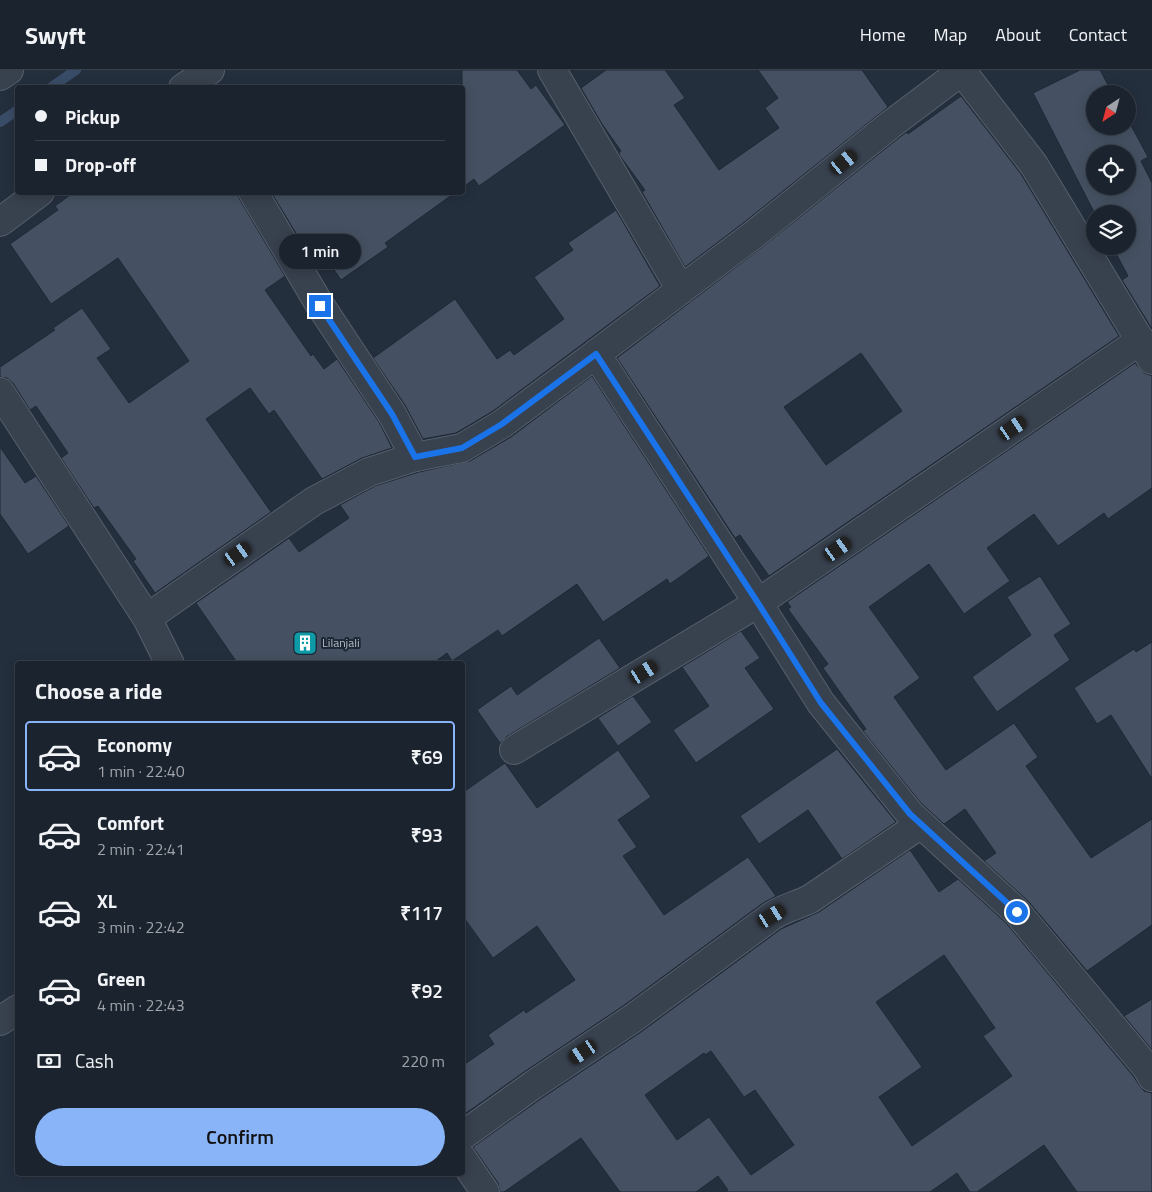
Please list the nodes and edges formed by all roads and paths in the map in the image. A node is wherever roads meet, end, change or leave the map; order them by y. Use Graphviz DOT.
graph roads {
  1 [pos="9,70"];
  2 [pos="552,70"];
  3 [pos="962,70"];
  4 [pos="0,76"];
  5 [pos="36,195"];
  6 [pos="255,195"];
  7 [pos="0,222"];
  8 [pos="681,290"];
  9 [pos="1146,350"];
  10 [pos="596,354"];
  11 [pos="0,392"];
  12 [pos="415,457"];
  13 [pos="758,603"];
  14 [pos="147,618"];
  15 [pos="168,661"];
  16 [pos="514,750"];
  17 [pos="921,824"];
  18 [pos="15,1011"];
  19 [pos="0,1020"];
  20 [pos="1152,1077"];
  21 [pos="465,1134"];
  22 [pos="465,1162"];
  23 [pos="485,1192"];
  1 -- 4 [label="street"];
  2 -- 8 [label="street"];
  3 -- 8 [label="street"];
  3 -- 9 [label="street"];
  5 -- 7 [label="street"];
  6 -- 12 [label="street"];
  8 -- 10 [label="street"];
  9 -- 13 [label="street"];
  10 -- 12 [label="street"];
  10 -- 13 [label="street"];
  11 -- 14 [label="street"];
  12 -- 14 [label="street"];
  13 -- 16 [label="street"];
  13 -- 17 [label="street"];
  14 -- 15 [label="street"];
  17 -- 20 [label="street"];
  17 -- 21 [label="street"];
  18 -- 19 [label="street"];
  22 -- 23 [label="street"];
}
